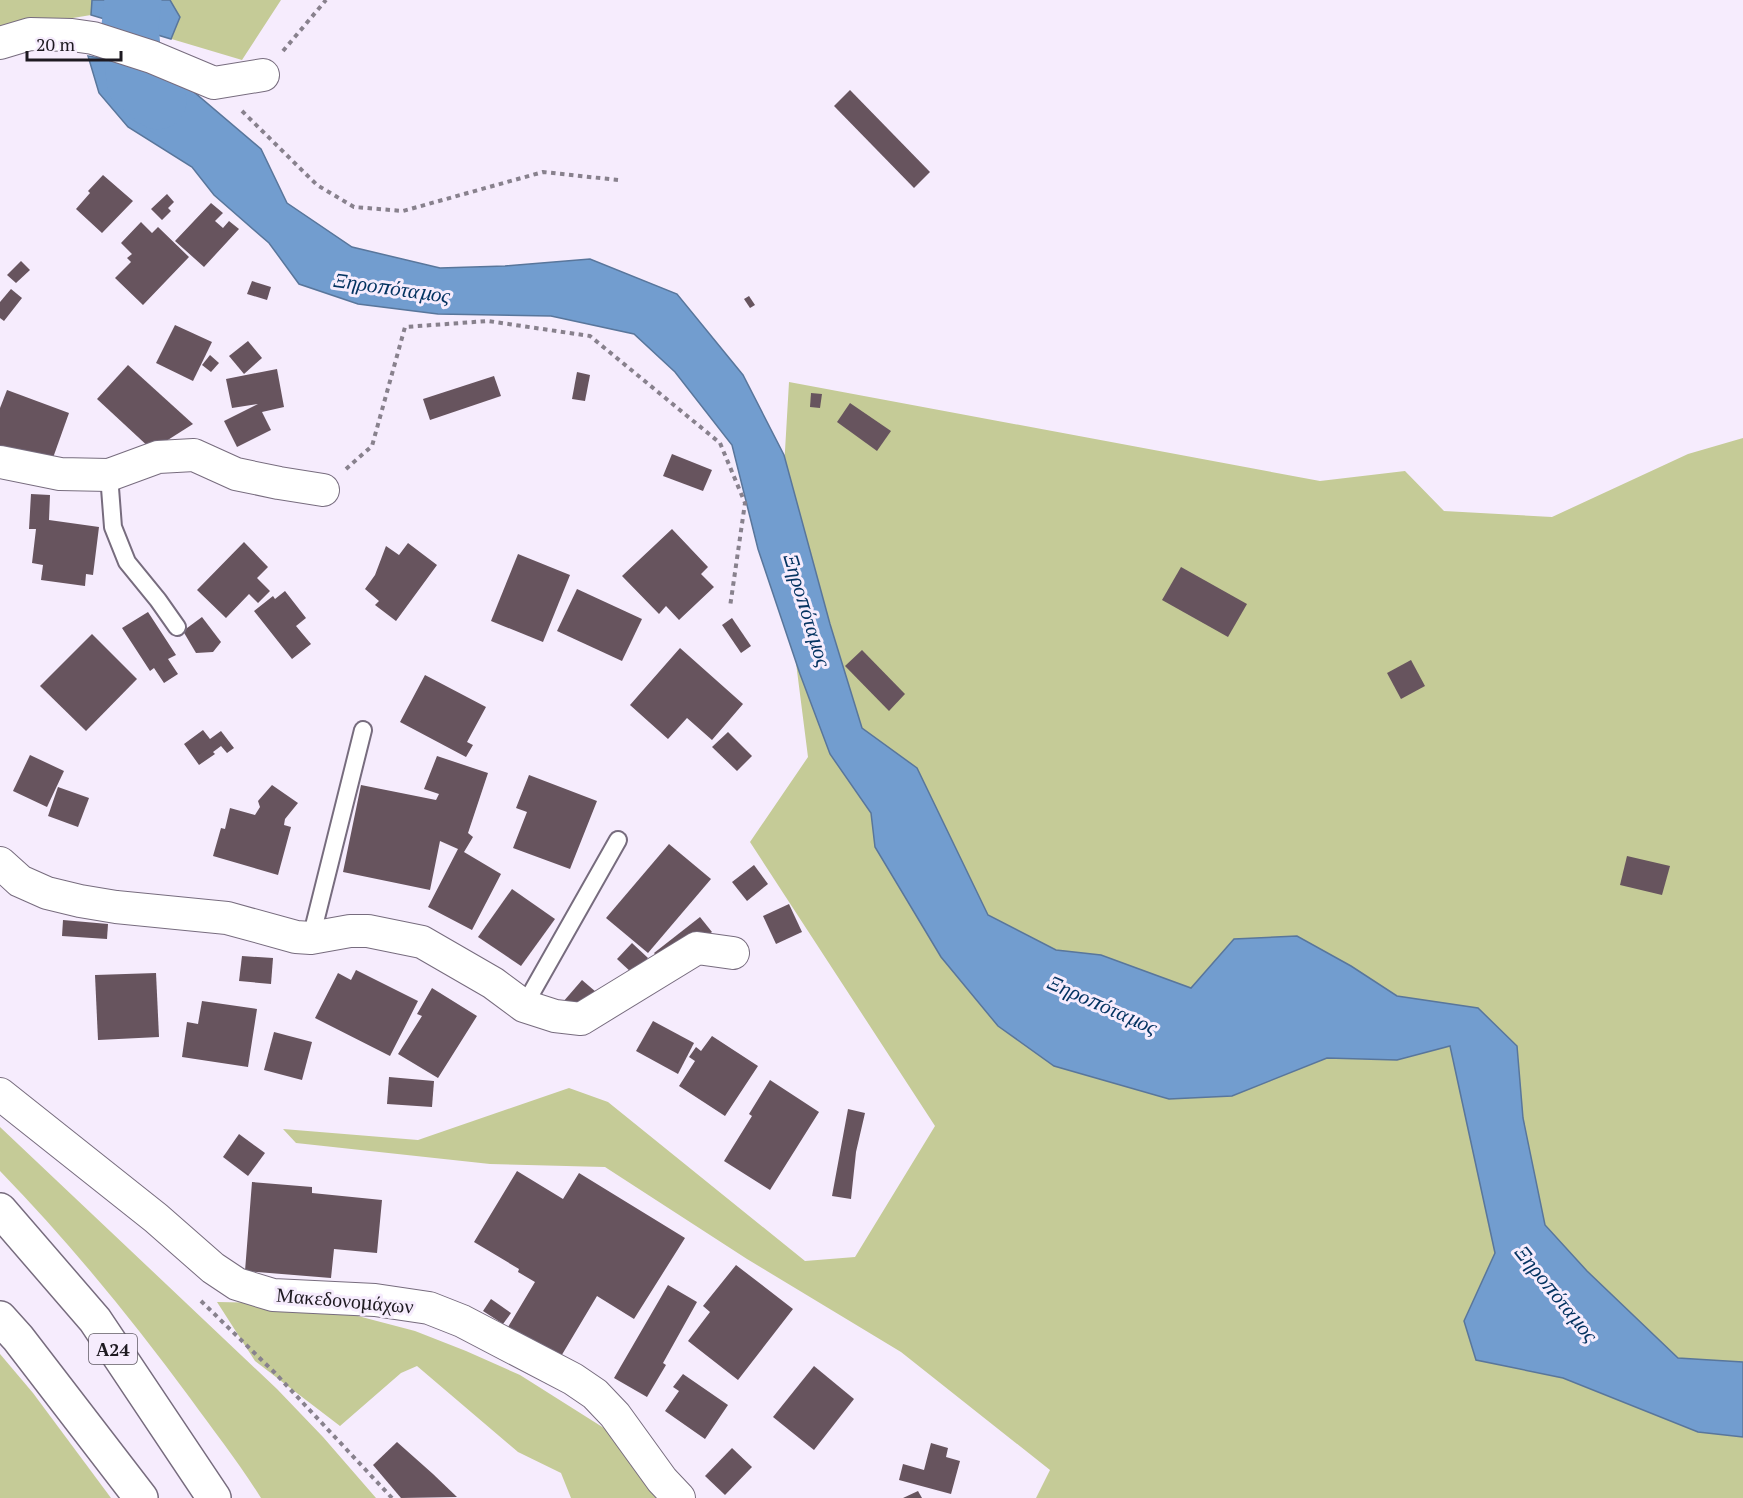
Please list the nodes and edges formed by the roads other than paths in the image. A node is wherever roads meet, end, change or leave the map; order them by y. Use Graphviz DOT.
graph roads {
  1 [pos="0,43"];
  2 [pos="263,75"];
  3 [pos="0,462"];
  4 [pos="109,475"];
  5 [pos="323,490"];
  6 [pos="177,627"];
  7 [pos="363,730"];
  8 [pos="618,840"];
  9 [pos="0,863"];
  10 [pos="311,938"];
  11 [pos="733,953"];
  12 [pos="524,1006"];
  13 [pos="0,1094"];
  14 [pos="0,1210"];
  15 [pos="0,1318"];
  16 [pos="141,1498"];
  17 [pos="214,1498"];
  18 [pos="679,1498"];
  1 -- 2 [label="street"];
  3 -- 4 [label="street"];
  4 -- 5 [label="street"];
  4 -- 6 [label="lane"];
  7 -- 10 [label="lane"];
  8 -- 12 [label="lane"];
  9 -- 10 [label="street"];
  10 -- 12 [label="street"];
  11 -- 12 [label="street"];
  13 -- 18 [label="street, Μακεδονομάχων"];
  14 -- 17 [label="highway, Α24"];
  15 -- 16 [label="highway"];
}
